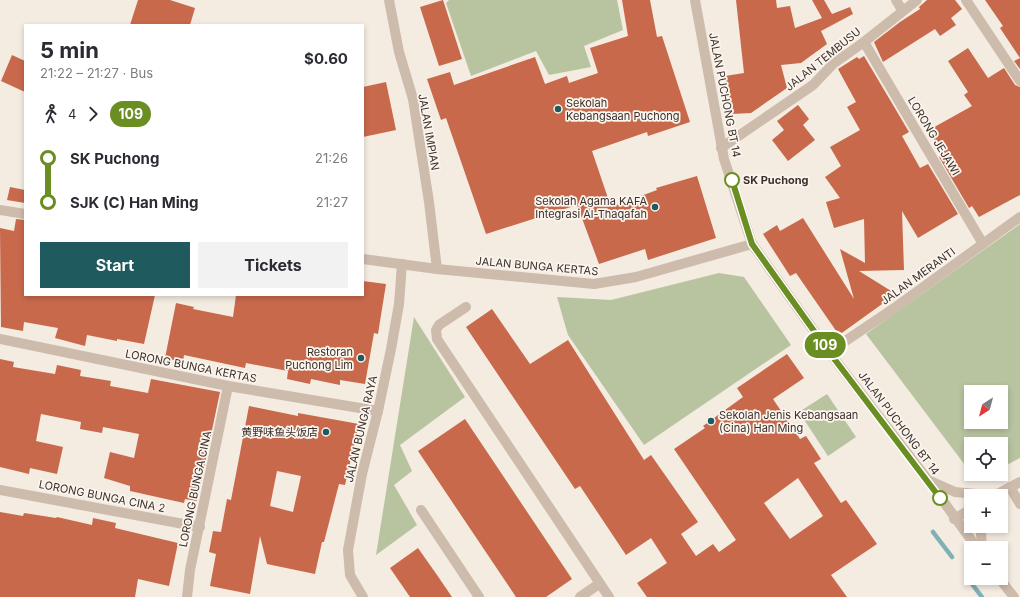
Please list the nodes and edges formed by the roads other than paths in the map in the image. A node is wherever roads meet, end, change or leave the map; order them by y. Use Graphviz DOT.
graph roads {
  1 [pos="389,0"];
  2 [pos="695,0"];
  3 [pos="896,0"];
  4 [pos="917,0"];
  5 [pos="966,0"];
  6 [pos="902,10"];
  7 [pos="864,42"];
  8 [pos="1020,81"];
  9 [pos="721,148"];
  10 [pos="0,210"];
  11 [pos="24,214"];
  12 [pos="1020,217"];
  13 [pos="752,244"];
  14 [pos="983,244"];
  15 [pos="364,259"];
  16 [pos="402,264"];
  17 [pos="436,269"];
  18 [pos="466,307"];
  19 [pos="0,339"];
  20 [pos="829,352"];
  21 [pos="228,386"];
  22 [pos="378,411"];
  23 [pos="928,480"];
  24 [pos="1020,482"];
  25 [pos="1010,487"];
  26 [pos="1007,489"];
  27 [pos="0,490"];
  28 [pos="964,493"];
  29 [pos="1020,504"];
  30 [pos="421,510"];
  31 [pos="964,513"];
  32 [pos="954,519"];
  33 [pos="200,527"];
  34 [pos="971,541"];
  35 [pos="599,584"];
  36 [pos="1005,585"];
  37 [pos="187,597"];
  38 [pos="362,597"];
  39 [pos="479,597"];
  40 [pos="580,597"];
  41 [pos="609,597"];
  42 [pos="1014,597"];
  1 -- 17 [label="street, JALAN IMPIAN"];
  2 -- 9 [label="street, JALAN PUCHONG BT 14"];
  3 -- 6 [label="street"];
  4 -- 6 [label="street, JALAN TEMBUSU"];
  5 -- 8 [label="street"];
  6 -- 7 [label="street, JALAN TEMBUSU"];
  7 -- 9 [label="street, JALAN TEMBUSU"];
  7 -- 14 [label="street, LORONG JEJAWI"];
  9 -- 13 [label="street, JALAN PUCHONG BT 14"];
  10 -- 11 [label="street"];
  12 -- 14 [label="street, JALAN MERANTI"];
  13 -- 17 [label="street, JALAN BUNGA KERTAS"];
  13 -- 20 [label="street, JALAN PUCHONG BT 14"];
  14 -- 20 [label="street, JALAN MERANTI"];
  15 -- 16 [label="street, JALAN BUNGA KERTAS"];
  16 -- 17 [label="street, JALAN BUNGA KERTAS"];
  16 -- 22 [label="street, JALAN BUNGA RAYA"];
  18 -- 35 [label="street"];
  19 -- 21 [label="street, LORONG BUNGA KERTAS"];
  20 -- 23 [label="street, JALAN PUCHONG BT 14"];
  21 -- 22 [label="street, LORONG BUNGA KERTAS"];
  21 -- 33 [label="street, LORONG BUNGA CINA"];
  22 -- 38 [label="street, JALAN BUNGA RAYA"];
  23 -- 28 [label="street"];
  23 -- 32 [label="street, JALAN PUCHONG BT 14"];
  24 -- 25 [label="street"];
  25 -- 26 [label="street"];
  25 -- 29 [label="street"];
  27 -- 33 [label="street, LORONG BUNGA CINA 2"];
  30 -- 39 [label="street"];
  31 -- 32 [label="street"];
  32 -- 34 [label="street, JALAN PUCHONG BT 14"];
  33 -- 37 [label="street, LORONG BUNGA CINA"];
  35 -- 40 [label="street"];
  35 -- 41 [label="street"];
  36 -- 42 [label="street"];
}
